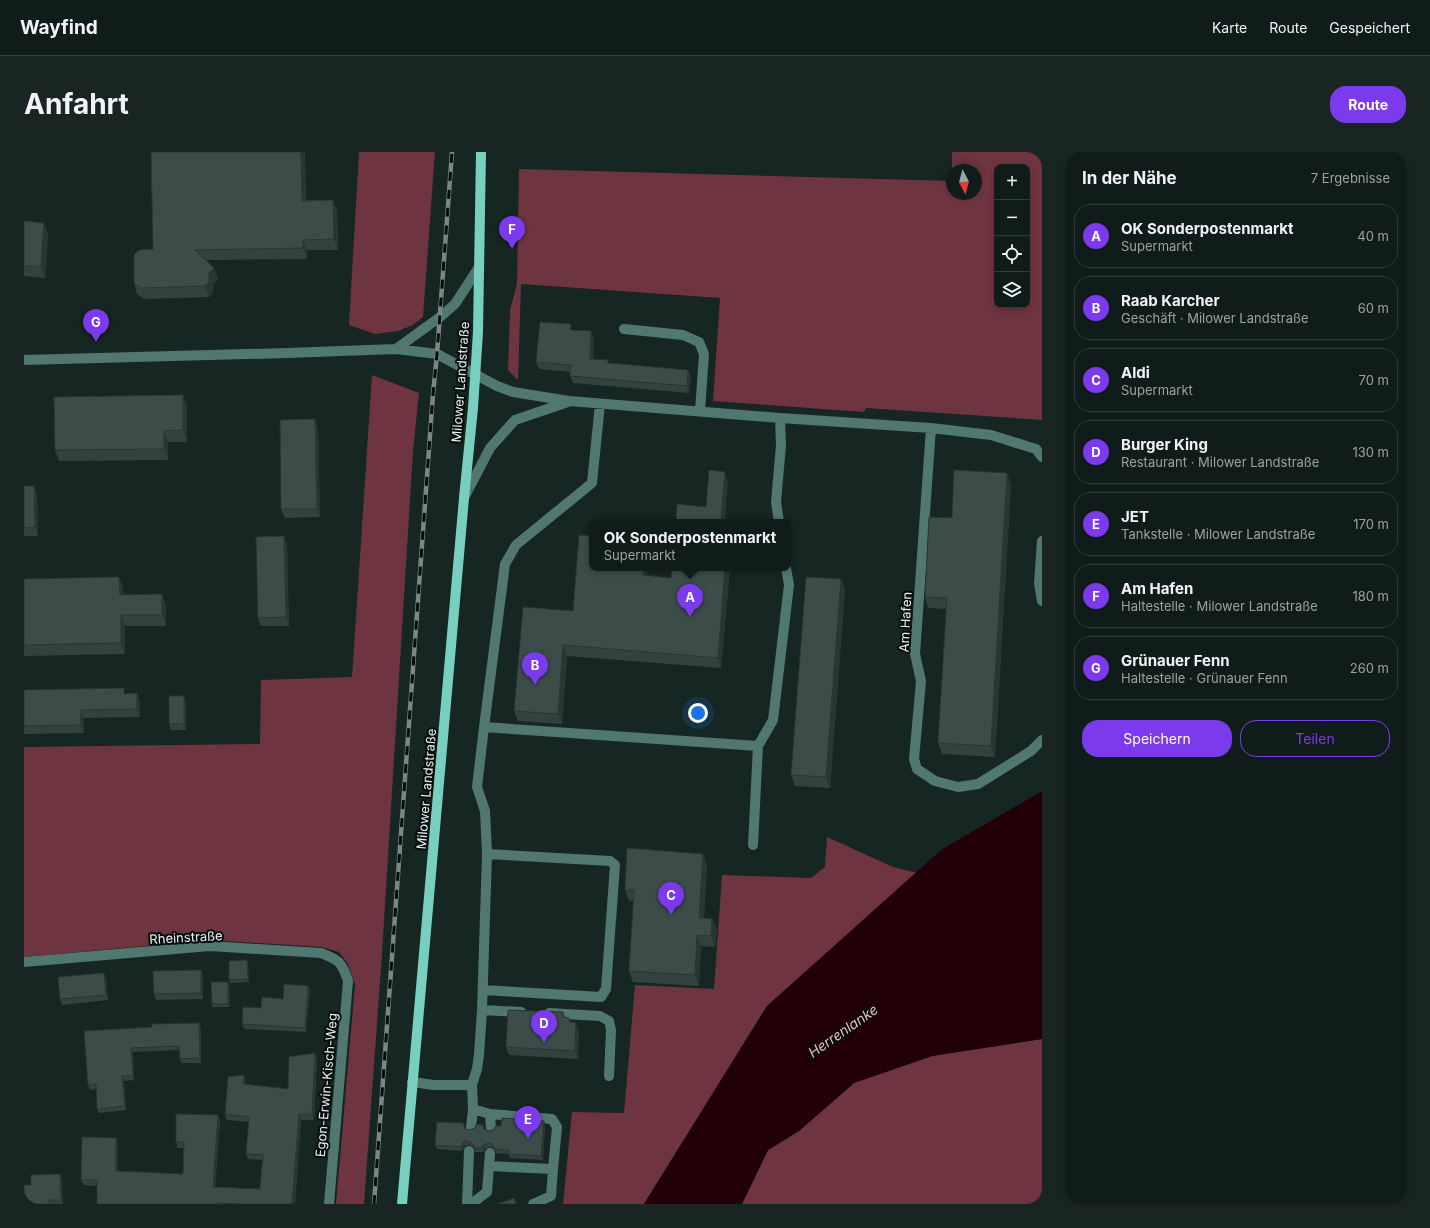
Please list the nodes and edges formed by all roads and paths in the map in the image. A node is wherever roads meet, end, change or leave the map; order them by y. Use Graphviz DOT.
graph roads {
  1 [pos="481,152"];
  2 [pos="479,267"];
  3 [pos="624,329"];
  4 [pos="396,349"];
  5 [pos="24,360"];
  6 [pos="475,374"];
  7 [pos="569,402"];
  8 [pos="600,404"];
  9 [pos="700,411"];
  10 [pos="780,418"];
  11 [pos="932,428"];
  12 [pos="1042,457"];
  13 [pos="464,498"];
  14 [pos="779,519"];
  15 [pos="1042,541"];
  16 [pos="787,571"];
  17 [pos="1042,601"];
  18 [pos="484,727"];
  19 [pos="1042,740"];
  20 [pos="758,746"];
  21 [pos="752,845"];
  22 [pos="487,854"];
  23 [pos="24,962"];
  24 [pos="344,969"];
  25 [pos="483,990"];
  26 [pos="482,1010"];
  27 [pos="608,1076"];
  28 [pos="412,1082"];
  29 [pos="472,1085"];
  30 [pos="473,1109"];
  31 [pos="490,1114"];
  32 [pos="471,1128"];
  33 [pos="491,1129"];
  34 [pos="469,1151"];
  35 [pos="490,1153"];
  36 [pos="489,1166"];
  37 [pos="553,1169"];
  38 [pos="329,1204"];
  39 [pos="402,1204"];
  40 [pos="466,1204"];
  41 [pos="471,1204"];
  42 [pos="532,1204"];
  1 -- 2 [label="main road, Milower Landstraße"];
  2 -- 4 [label="street, Milower Landstraße"];
  2 -- 6 [label="main road, Milower Landstraße"];
  3 -- 9 [label="street"];
  4 -- 5 [label="street"];
  4 -- 6 [label="street"];
  6 -- 7 [label="street"];
  6 -- 13 [label="main road, Milower Landstraße"];
  7 -- 8 [label="street"];
  7 -- 13 [label="street, Milower Landstraße"];
  8 -- 9 [label="street"];
  8 -- 18 [label="street"];
  9 -- 10 [label="street"];
  10 -- 11 [label="street"];
  10 -- 14 [label="street"];
  11 -- 12 [label="street"];
  11 -- 19 [label="street, Am Hafen"];
  13 -- 28 [label="main road, Milower Landstraße"];
  15 -- 17 [label="street"];
  16 -- 20 [label="street"];
  18 -- 20 [label="street"];
  18 -- 22 [label="street"];
  20 -- 21 [label="street"];
  22 -- 25 [label="street"];
  22 -- 25 [label="street"];
  23 -- 24 [label="street, Rheinstraße"];
  24 -- 38 [label="street, Egon-Erwin-Kisch-Weg"];
  25 -- 26 [label="street"];
  26 -- 27 [label="street"];
  26 -- 29 [label="street"];
  28 -- 29 [label="street"];
  28 -- 39 [label="main road, Milower Landstraße"];
  29 -- 30 [label="street"];
  30 -- 31 [label="street"];
  30 -- 32 [label="street"];
  31 -- 33 [label="street"];
  31 -- 37 [label="street"];
  34 -- 40 [label="street"];
  35 -- 36 [label="street"];
  36 -- 37 [label="street"];
  36 -- 41 [label="street"];
  37 -- 42 [label="street"];
}
